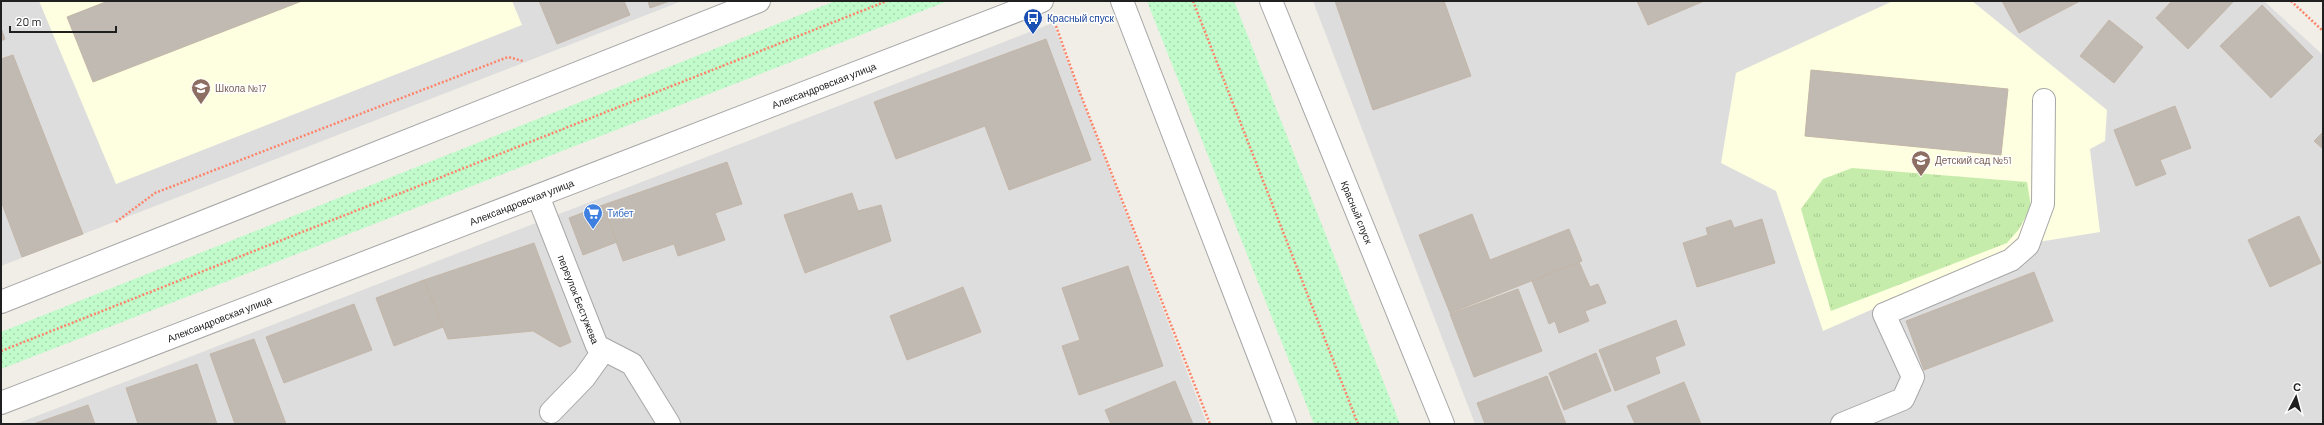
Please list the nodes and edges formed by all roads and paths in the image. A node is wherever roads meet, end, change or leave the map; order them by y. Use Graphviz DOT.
graph roads {
  1 [pos="759,1"];
  2 [pos="887,1"];
  3 [pos="1042,1"];
  4 [pos="1122,1"];
  5 [pos="1193,1"];
  6 [pos="1270,1"];
  7 [pos="2291,1"];
  8 [pos="1055,22"];
  9 [pos="2323,31"];
  10 [pos="526,62"];
  11 [pos="2044,100"];
  12 [pos="538,196"];
  13 [pos="115,223"];
  14 [pos="1,302"];
  15 [pos="604,350"];
  16 [pos="1,351"];
  17 [pos="1,403"];
  18 [pos="551,412"];
  19 [pos="669,424"];
  20 [pos="1210,424"];
  21 [pos="1285,424"];
  22 [pos="1358,424"];
  23 [pos="1443,424"];
  24 [pos="1842,424"];
  1 -- 14 [label="street"];
  2 -- 16 [label="path"];
  3 -- 12 [label="street, Александровская улица"];
  4 -- 21 [label="street"];
  5 -- 22 [label="path"];
  6 -- 23 [label="street, Красный спуск"];
  7 -- 9 [label="path"];
  8 -- 20 [label="path"];
  10 -- 13 [label="path"];
  11 -- 24 [label="street"];
  12 -- 15 [label="street, переулок Бестужева"];
  12 -- 17 [label="street, Александровская улица"];
  15 -- 18 [label="street"];
  15 -- 19 [label="street, переулок Бестужева"];
}
